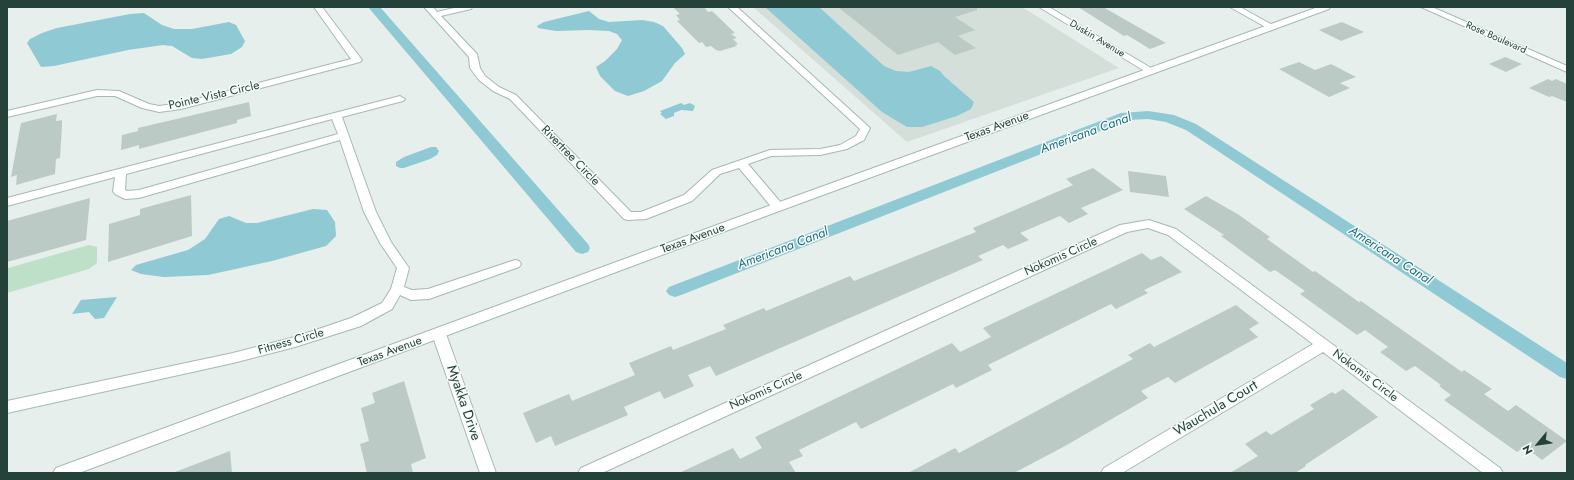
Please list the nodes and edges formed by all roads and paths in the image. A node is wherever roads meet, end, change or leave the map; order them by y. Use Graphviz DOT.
graph roads {
  1 [pos="318,7"];
  2 [pos="428,7"];
  3 [pos="468,7"];
  4 [pos="732,7"];
  5 [pos="1043,7"];
  6 [pos="1234,7"];
  7 [pos="1326,7"];
  8 [pos="1426,7"];
  9 [pos="436,15"];
  10 [pos="1272,27"];
  11 [pos="1567,68"];
  12 [pos="1151,71"];
  13 [pos="400,98"];
  14 [pos="7,114"];
  15 [pos="336,115"];
  16 [pos="343,136"];
  17 [pos="741,163"];
  18 [pos="121,172"];
  19 [pos="7,202"];
  20 [pos="778,207"];
  21 [pos="515,264"];
  22 [pos="398,289"];
  23 [pos="439,334"];
  24 [pos="1323,345"];
  25 [pos="7,407"];
  26 [pos="61,473"];
  27 [pos="488,473"];
  28 [pos="586,473"];
  29 [pos="1109,473"];
  30 [pos="1496,473"];
  1 -- 14 [label="street, Pointe Vista Circle"];
  2 -- 9 [label="street, Rivertree Circle"];
  3 -- 9 [label="street"];
  4 -- 17 [label="street, Rivertree Circle"];
  5 -- 12 [label="street, Duskin Avenue"];
  6 -- 10 [label="street"];
  7 -- 10 [label="street, Texas Avenue"];
  8 -- 11 [label="street, Rose Boulevard"];
  9 -- 17 [label="street, Rivertree Circle"];
  10 -- 12 [label="street, Texas Avenue"];
  12 -- 20 [label="street, Texas Avenue"];
  13 -- 15 [label="street"];
  15 -- 16 [label="street, Fitness Circle"];
  15 -- 18 [label="street"];
  16 -- 18 [label="street"];
  16 -- 22 [label="street, Fitness Circle"];
  17 -- 20 [label="street"];
  18 -- 19 [label="street"];
  20 -- 23 [label="street, Texas Avenue"];
  21 -- 22 [label="street"];
  22 -- 25 [label="street, Fitness Circle"];
  23 -- 26 [label="street, Texas Avenue"];
  23 -- 27 [label="street, Myakka Drive"];
  24 -- 28 [label="street, Nokomis Circle"];
  24 -- 29 [label="street, Wauchula Court"];
  24 -- 30 [label="street, Nokomis Circle"];
}
